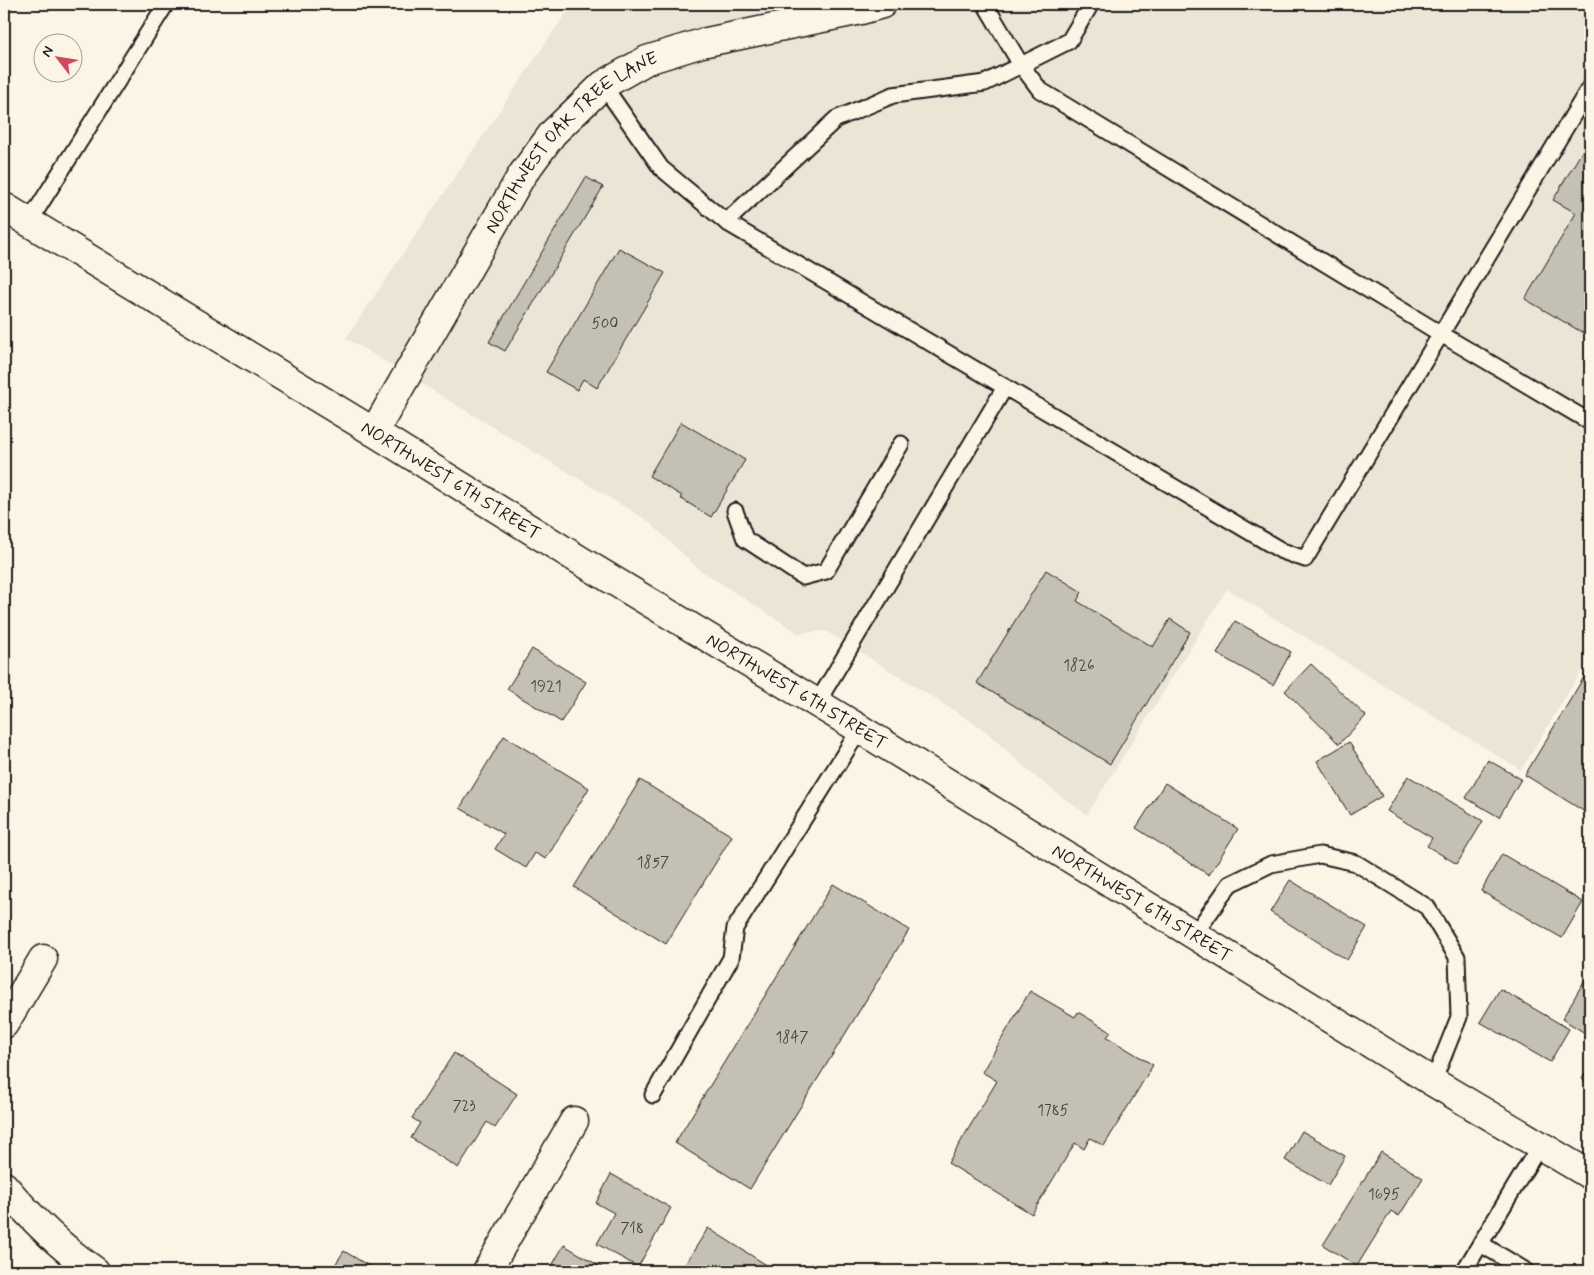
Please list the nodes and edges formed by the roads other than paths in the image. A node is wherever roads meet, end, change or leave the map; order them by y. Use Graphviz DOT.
graph roads {
  1 [pos="166,4"];
  2 [pos="882,4"];
  3 [pos="985,4"];
  4 [pos="1090,4"];
  5 [pos="1021,65"];
  6 [pos="603,85"];
  7 [pos="1590,87"];
  8 [pos="4,207"];
  9 [pos="29,222"];
  10 [pos="726,222"];
  11 [pos="1441,334"];
  12 [pos="1005,387"];
  13 [pos="1590,422"];
  14 [pos="374,432"];
  15 [pos="901,444"];
  16 [pos="735,512"];
  17 [pos="817,702"];
  18 [pos="860,729"];
  19 [pos="1194,935"];
  20 [pos="44,959"];
  21 [pos="4,1024"];
  22 [pos="1434,1082"];
  23 [pos="652,1095"];
  24 [pos="574,1121"];
  25 [pos="1540,1145"];
  26 [pos="1590,1176"];
  27 [pos="4,1186"];
  28 [pos="1481,1244"];
  29 [pos="60,1261"];
  30 [pos="95,1271"];
  31 [pos="487,1271"];
  32 [pos="1464,1271"];
  33 [pos="1526,1271"];
  1 -- 9 [label="lane"];
  2 -- 6 [label="main road, NORTHWEST OAK TREE LANE"];
  3 -- 5 [label="lane"];
  4 -- 5 [label="lane"];
  5 -- 10 [label="lane"];
  5 -- 11 [label="lane"];
  6 -- 10 [label="lane"];
  6 -- 14 [label="main road, NORTHWEST OAK TREE LANE"];
  7 -- 11 [label="lane"];
  8 -- 9 [label="main road, NORTHWEST 6TH STREET"];
  9 -- 14 [label="main road, NORTHWEST 6TH STREET"];
  10 -- 12 [label="lane"];
  11 -- 12 [label="lane"];
  11 -- 13 [label="lane"];
  12 -- 17 [label="lane"];
  14 -- 17 [label="main road, NORTHWEST 6TH STREET"];
  15 -- 16 [label="lane"];
  17 -- 18 [label="main road, NORTHWEST 6TH STREET"];
  18 -- 19 [label="main road, NORTHWEST 6TH STREET"];
  18 -- 23 [label="lane"];
  19 -- 22 [label="main road, NORTHWEST 6TH STREET"];
  19 -- 22 [label="lane"];
  20 -- 21 [label="main road"];
  22 -- 25 [label="main road, NORTHWEST 6TH STREET"];
  24 -- 31 [label="main road"];
  25 -- 26 [label="main road, NORTHWEST 6TH STREET"];
  25 -- 28 [label="lane"];
  27 -- 29 [label="main road"];
  28 -- 32 [label="lane"];
  28 -- 33 [label="lane"];
  29 -- 30 [label="main road"];
}
